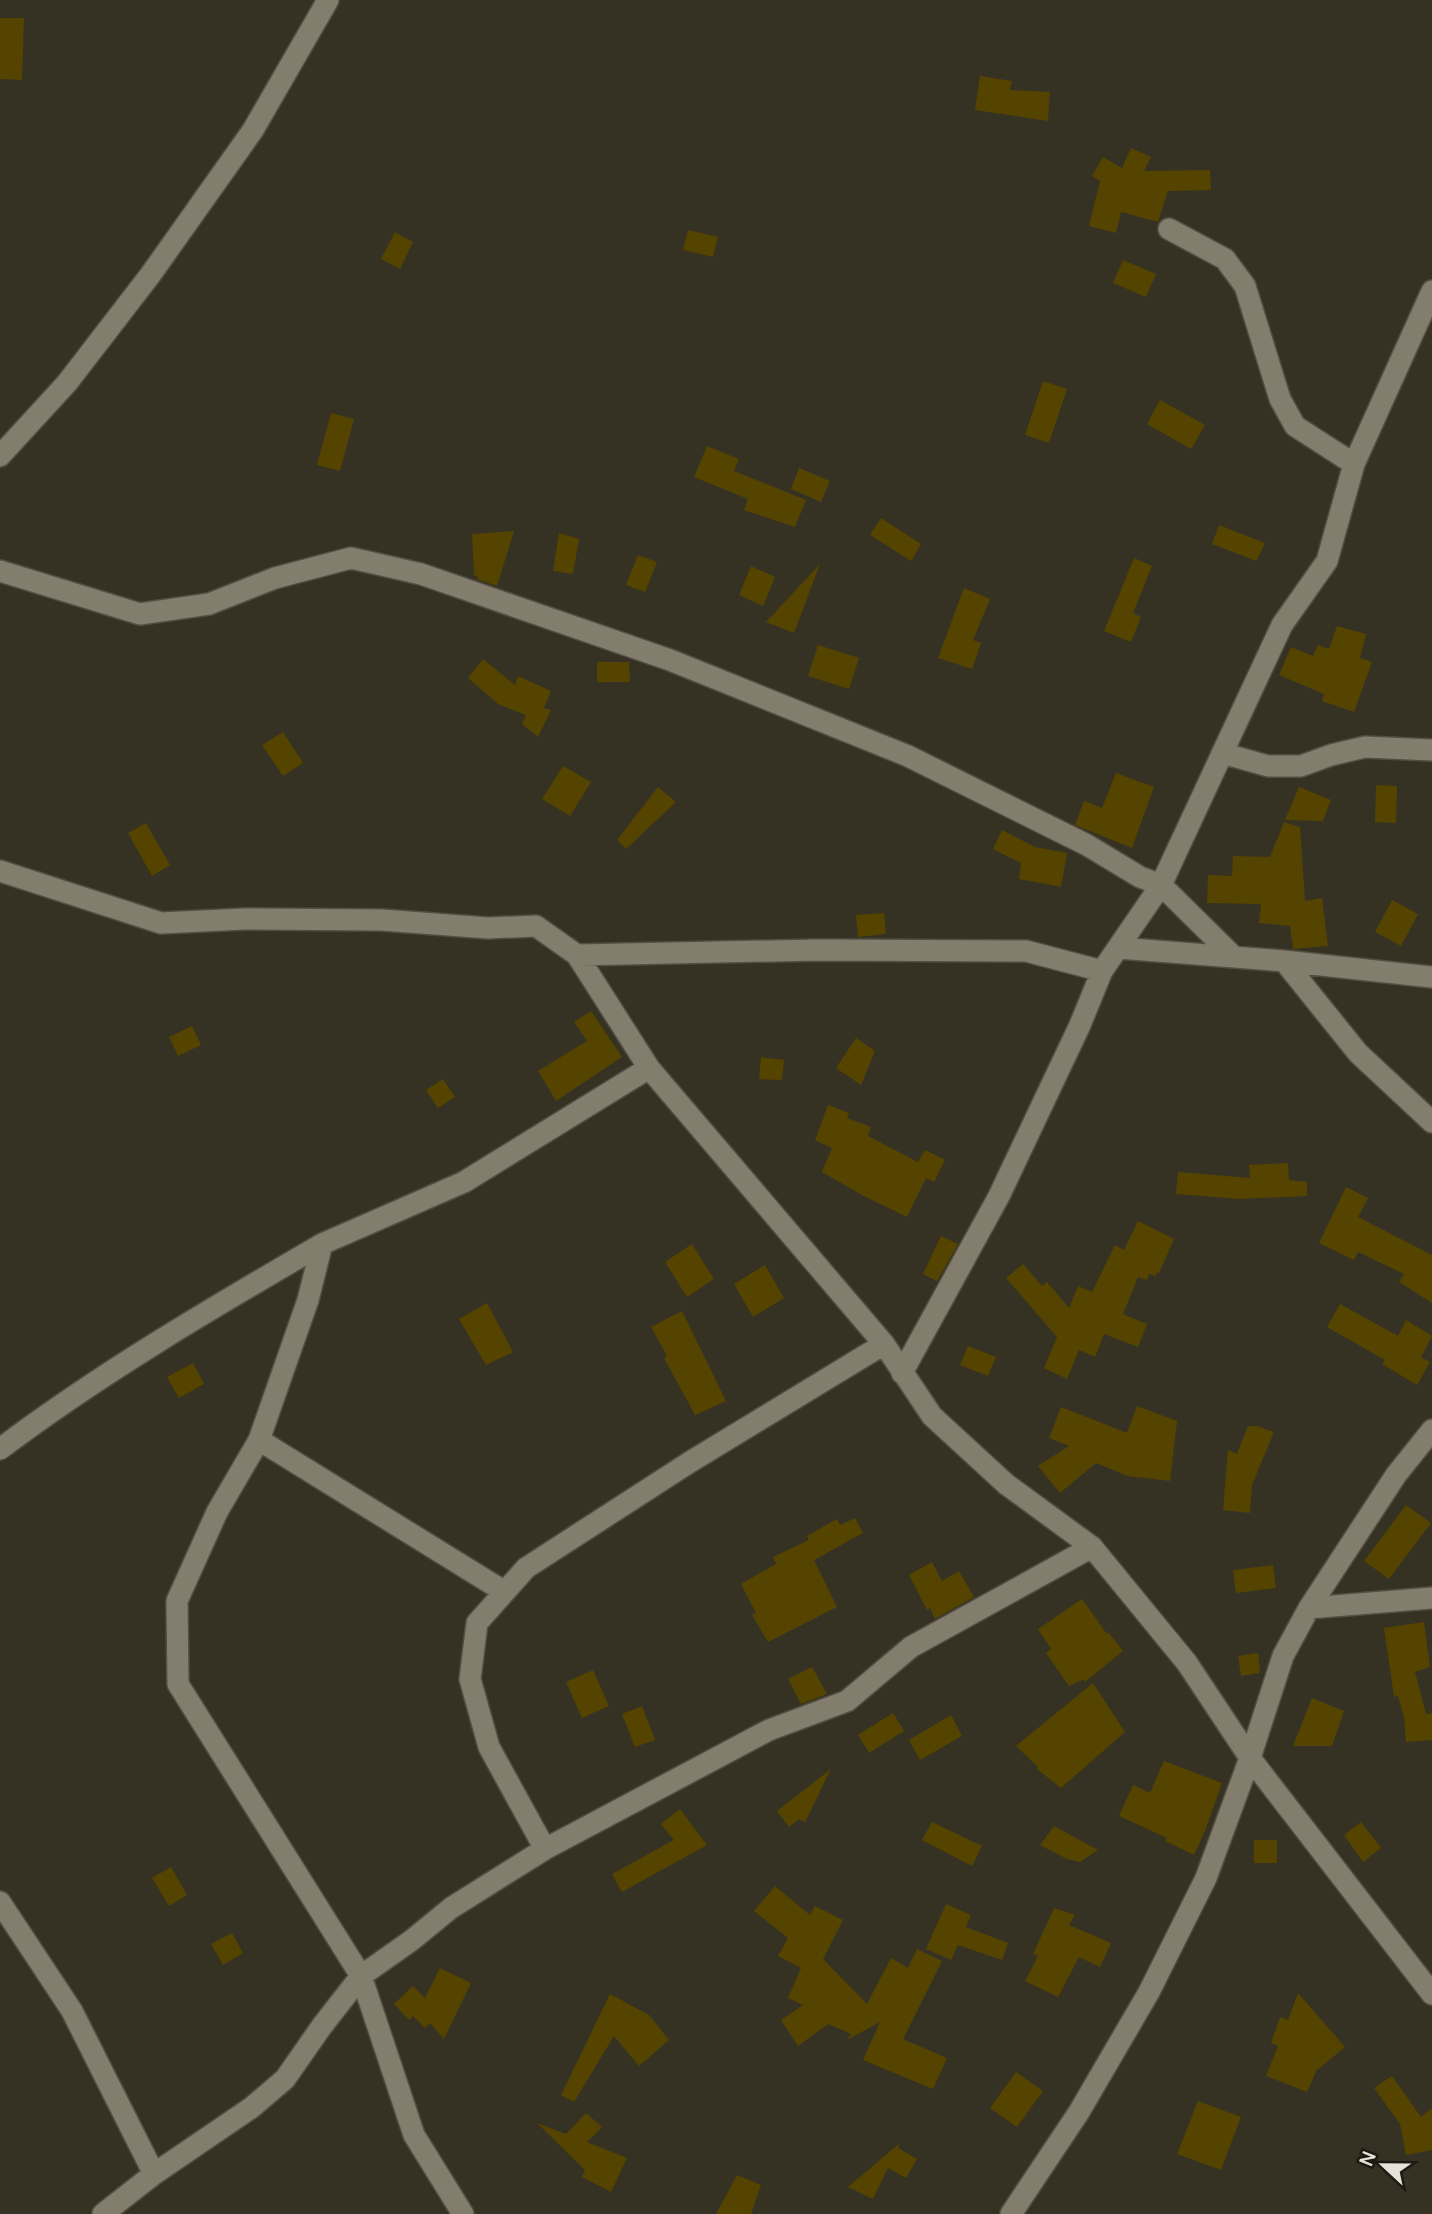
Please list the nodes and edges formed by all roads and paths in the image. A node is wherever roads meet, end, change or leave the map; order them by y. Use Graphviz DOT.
graph roads {
  1 [pos="328,0"];
  2 [pos="1169,229"];
  3 [pos="1432,291"];
  4 [pos="0,456"];
  5 [pos="1354,464"];
  6 [pos="0,571"];
  7 [pos="1432,750"];
  8 [pos="1222,753"];
  9 [pos="0,871"];
  10 [pos="1161,886"];
  11 [pos="1118,948"];
  12 [pos="577,956"];
  13 [pos="1234,957"];
  14 [pos="1284,961"];
  15 [pos="1102,971"];
  16 [pos="1432,977"];
  17 [pos="649,1068"];
  18 [pos="1432,1122"];
  19 [pos="322,1244"];
  20 [pos="884,1344"];
  21 [pos="902,1373"];
  22 [pos="1432,1430"];
  23 [pos="259,1440"];
  24 [pos="0,1449"];
  25 [pos="1092,1548"];
  26 [pos="505,1592"];
  27 [pos="1432,1598"];
  28 [pos="1309,1608"];
  29 [pos="1250,1758"];
  30 [pos="545,1849"];
  31 [pos="0,1902"];
  32 [pos="361,1976"];
  33 [pos="1432,1994"];
  34 [pos="153,2174"];
  35 [pos="111,2211"];
  36 [pos="463,2214"];
  37 [pos="1011,2214"];
  1 -- 4 [label="street"];
  2 -- 5 [label="street"];
  3 -- 5 [label="street"];
  5 -- 8 [label="street"];
  6 -- 10 [label="street"];
  7 -- 8 [label="street"];
  8 -- 10 [label="street"];
  9 -- 12 [label="street"];
  10 -- 11 [label="street"];
  10 -- 13 [label="street"];
  11 -- 13 [label="street"];
  11 -- 15 [label="street"];
  12 -- 15 [label="street"];
  12 -- 17 [label="street"];
  13 -- 14 [label="street"];
  14 -- 16 [label="street"];
  14 -- 18 [label="street"];
  15 -- 21 [label="street"];
  17 -- 19 [label="street"];
  17 -- 20 [label="street"];
  19 -- 23 [label="street"];
  19 -- 24 [label="street"];
  20 -- 21 [label="street"];
  20 -- 26 [label="street"];
  21 -- 25 [label="street"];
  22 -- 28 [label="street"];
  23 -- 26 [label="street"];
  23 -- 32 [label="street"];
  25 -- 29 [label="street"];
  25 -- 30 [label="street"];
  26 -- 30 [label="street"];
  27 -- 28 [label="street"];
  28 -- 29 [label="street"];
  29 -- 33 [label="street"];
  29 -- 37 [label="street"];
  30 -- 32 [label="street"];
  31 -- 34 [label="street"];
  32 -- 34 [label="street"];
  32 -- 36 [label="street"];
  34 -- 35 [label="street"];
}
